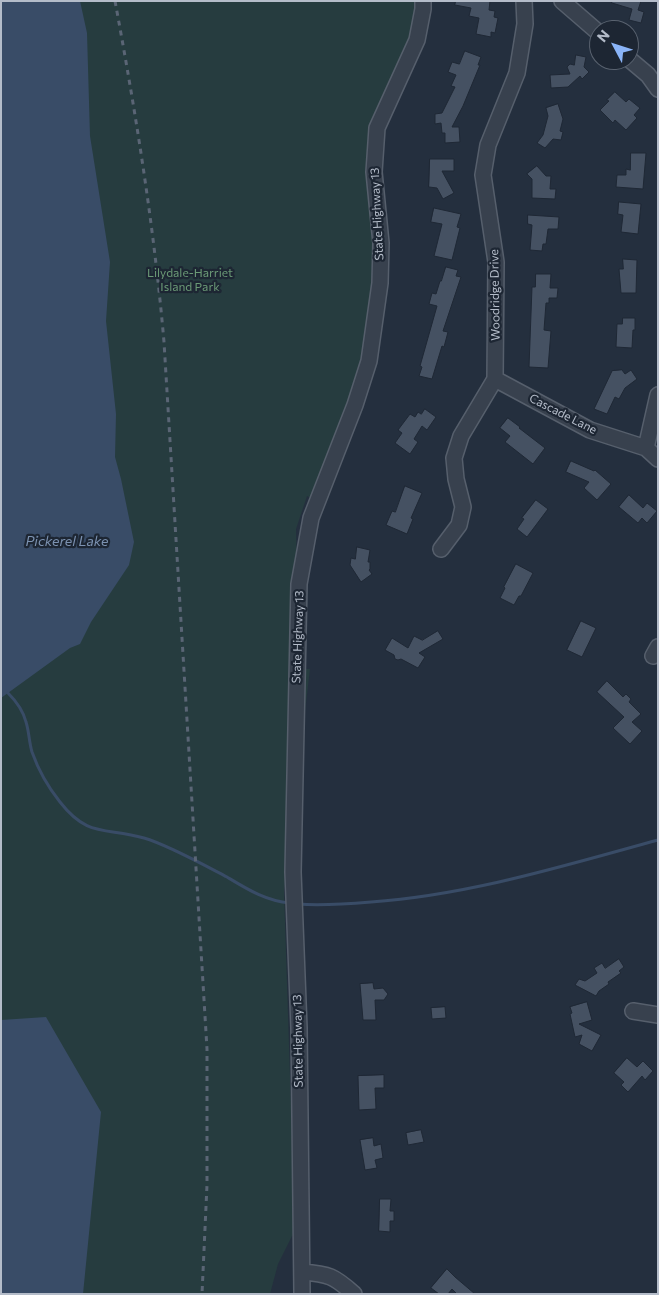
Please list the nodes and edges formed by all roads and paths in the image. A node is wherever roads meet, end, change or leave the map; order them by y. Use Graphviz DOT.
graph roads {
  1 [pos="423,1"];
  2 [pos="524,1"];
  3 [pos="562,1"];
  4 [pos="589,24"];
  5 [pos="639,67"];
  6 [pos="658,89"];
  7 [pos="496,379"];
  8 [pos="658,395"];
  9 [pos="646,448"];
  10 [pos="658,459"];
  11 [pos="441,549"];
  12 [pos="632,1011"];
  13 [pos="658,1015"];
  14 [pos="302,1272"];
  15 [pos="302,1294"];
  16 [pos="354,1294"];
  1 -- 14 [label="street, State Highway 13"];
  2 -- 7 [label="street, Woodridge Drive"];
  3 -- 4 [label="street"];
  5 -- 6 [label="street"];
  7 -- 9 [label="street, Cascade Lane"];
  7 -- 11 [label="street"];
  8 -- 9 [label="street"];
  9 -- 10 [label="street, Cascade Lane"];
  12 -- 13 [label="street"];
  14 -- 15 [label="street, State Highway 13"];
  14 -- 16 [label="street"];
}
